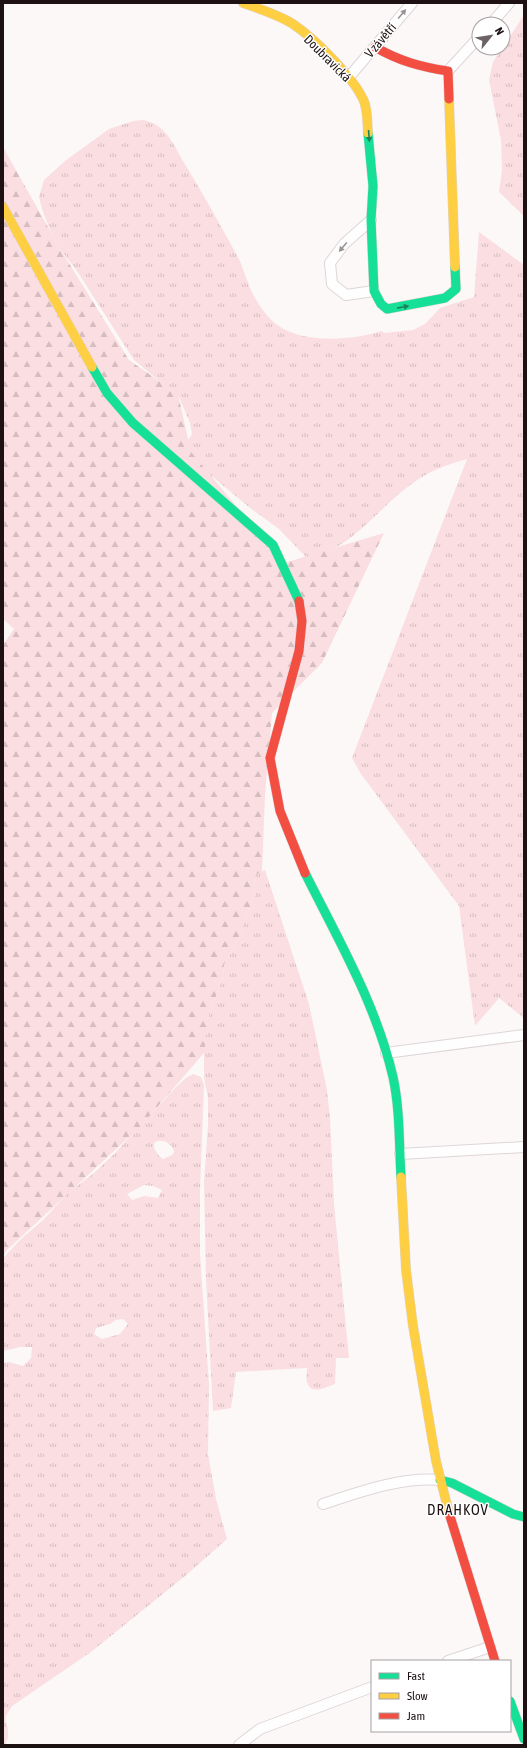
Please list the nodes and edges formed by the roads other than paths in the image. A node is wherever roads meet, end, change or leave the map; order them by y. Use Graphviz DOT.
graph roads {
  1 [pos="243,3"];
  2 [pos="412,3"];
  3 [pos="510,3"];
  4 [pos="498,16"];
  5 [pos="471,46"];
  6 [pos="375,47"];
  7 [pos="448,71"];
  8 [pos="349,77"];
  9 [pos="3,207"];
  10 [pos="371,220"];
  11 [pos="374,291"];
  12 [pos="524,1035"];
  13 [pos="386,1053"];
  14 [pos="524,1147"];
  15 [pos="400,1154"];
  16 [pos="440,1480"];
  17 [pos="323,1504"];
  18 [pos="524,1517"];
  19 [pos="490,1646"];
  20 [pos="451,1660"];
  21 [pos="495,1660"];
  22 [pos="371,1687"];
  23 [pos="511,1704"];
  24 [pos="524,1739"];
  25 [pos="239,1745"];
  1 -- 8 [label="street, Doubravická"];
  6 -- 2 [label="street, V závětří, one-way"];
  3 -- 4 [label="street"];
  5 -- 7 [label="street"];
  6 -- 7 [label="street"];
  6 -- 8 [label="street, V závětří"];
  11 -- 7 [label="street, one-way"];
  8 -- 10 [label="street, Doubravická, one-way"];
  9 -- 13 [label="street"];
  10 -- 11 [label="street, Doubravická"];
  10 -- 11 [label="street, one-way"];
  12 -- 13 [label="street"];
  13 -- 15 [label="street"];
  14 -- 15 [label="street"];
  15 -- 16 [label="street"];
  16 -- 17 [label="street"];
  16 -- 18 [label="street"];
  16 -- 19 [label="street"];
  19 -- 20 [label="street"];
  19 -- 21 [label="street"];
  22 -- 25 [label="street"];
  23 -- 24 [label="street"];
}
